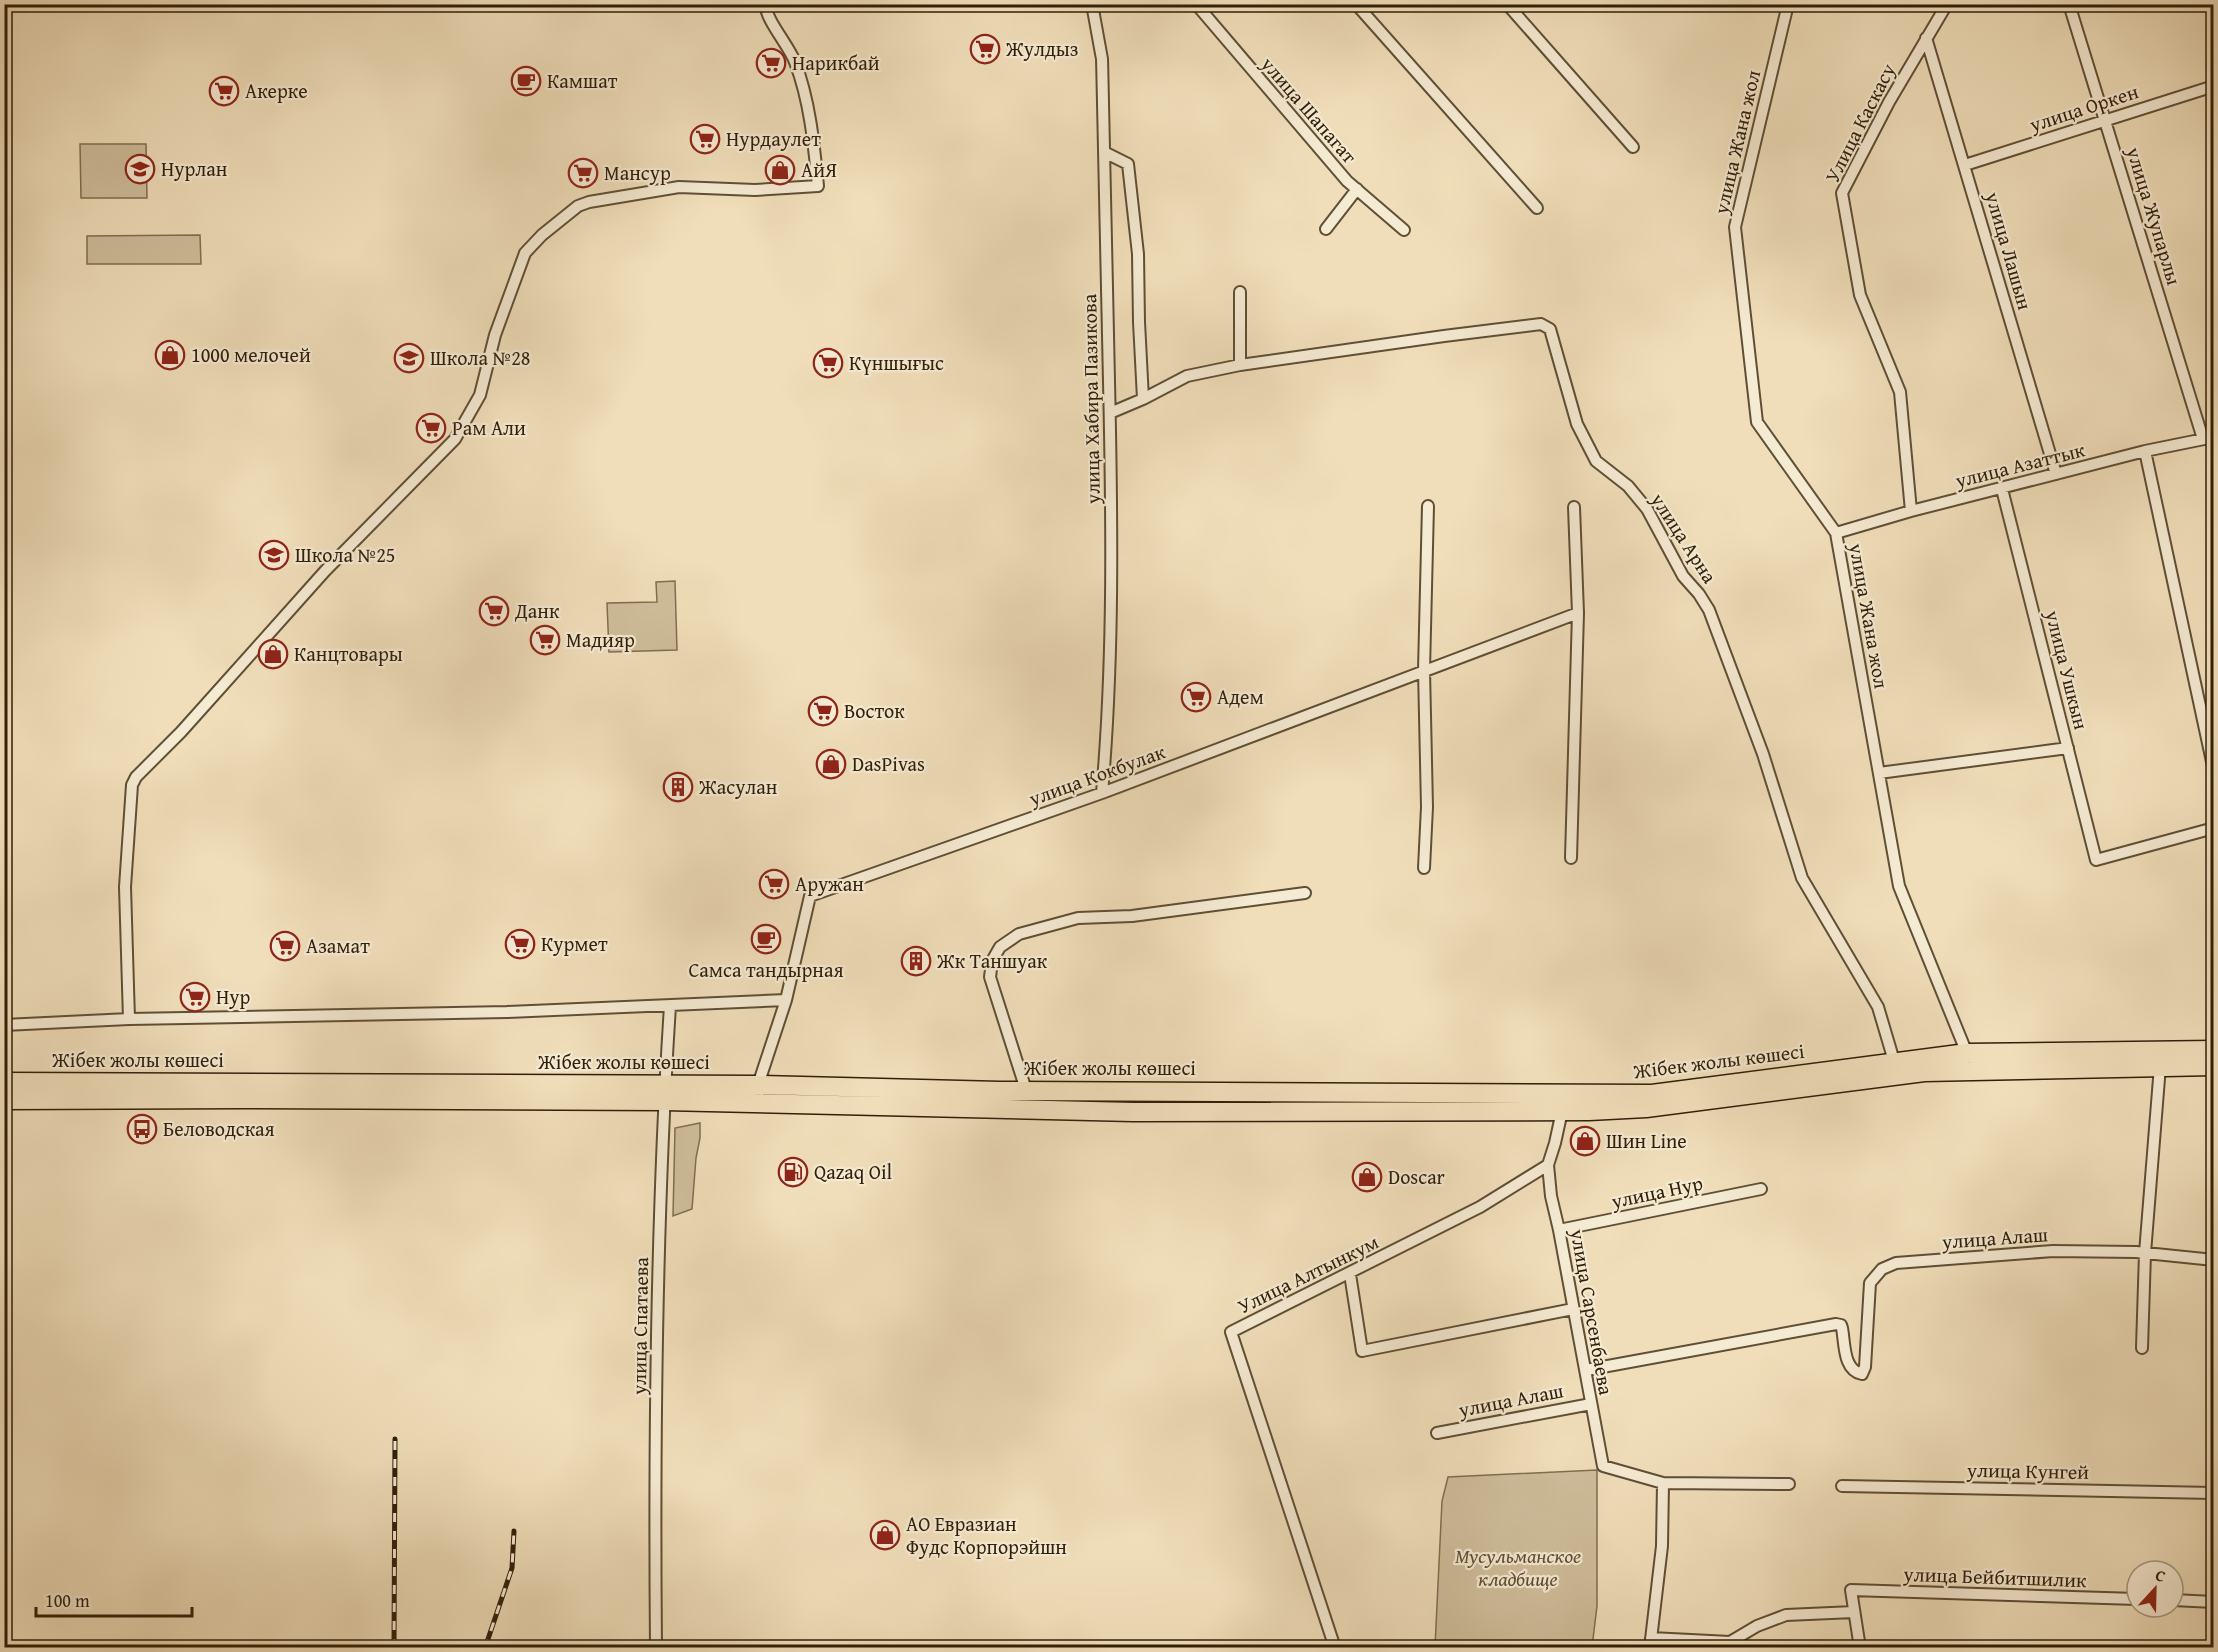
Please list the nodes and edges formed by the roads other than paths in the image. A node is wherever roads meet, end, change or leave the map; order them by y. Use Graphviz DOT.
graph roads {
  1 [pos="765,4"];
  2 [pos="1092,4"];
  3 [pos="1196,4"];
  4 [pos="1356,4"];
  5 [pos="1507,4"];
  6 [pos="1788,4"];
  7 [pos="1947,4"];
  8 [pos="2069,4"];
  9 [pos="1926,38"];
  10 [pos="2214,86"];
  11 [pos="2106,121"];
  12 [pos="1633,147"];
  13 [pos="1104,152"];
  14 [pos="1965,165"];
  15 [pos="1357,189"];
  16 [pos="1537,208"];
  17 [pos="1326,229"];
  18 [pos="1404,230"];
  19 [pos="1240,292"];
  20 [pos="1240,365"];
  21 [pos="1143,399"];
  22 [pos="1110,413"];
  23 [pos="2208,438"];
  24 [pos="2145,451"];
  25 [pos="2056,474"];
  26 [pos="2002,489"];
  27 [pos="1428,506"];
  28 [pos="1575,507"];
  29 [pos="1911,511"];
  30 [pos="1836,533"];
  31 [pos="1578,613"];
  32 [pos="1424,670"];
  33 [pos="2068,748"];
  34 [pos="2214,771"];
  35 [pos="1879,773"];
  36 [pos="1102,793"];
  37 [pos="2214,828"];
  38 [pos="1571,858"];
  39 [pos="1425,868"];
  40 [pos="1305,893"];
  41 [pos="786,1000"];
  42 [pos="670,1006"];
  43 [pos="129,1019"];
  44 [pos="4,1025"];
  45 [pos="2214,1050"];
  46 [pos="1894,1061"];
  47 [pos="1970,1062"];
  48 [pos="2160,1066"];
  49 [pos="2214,1066"];
  50 [pos="4,1082"];
  51 [pos="758,1085"];
  52 [pos="1026,1090"];
  53 [pos="664,1093"];
  54 [pos="4,1101"];
  55 [pos="1562,1111"];
  56 [pos="1548,1165"];
  57 [pos="1761,1189"];
  58 [pos="1560,1230"];
  59 [pos="2145,1253"];
  60 [pos="2214,1260"];
  61 [pos="1350,1274"];
  62 [pos="1574,1309"];
  63 [pos="2142,1348"];
  64 [pos="1586,1370"];
  65 [pos="1591,1404"];
  66 [pos="1437,1433"];
  67 [pos="1663,1483"];
  68 [pos="1789,1484"];
  69 [pos="1842,1486"];
  70 [pos="2214,1493"];
  71 [pos="2125,1599"];
  72 [pos="2185,1601"];
  73 [pos="2214,1602"];
  74 [pos="1854,1612"];
  75 [pos="1651,1643"];
  76 [pos="656,1647"];
  77 [pos="1335,1647"];
  78 [pos="1860,1647"];
  1 -- 43 [label="street"];
  2 -- 13 [label="street, улица Хабира Пазикова"];
  3 -- 15 [label="street, улица Шапагат"];
  4 -- 16 [label="street"];
  5 -- 12 [label="street"];
  6 -- 30 [label="street, улица Жана жол"];
  7 -- 9 [label="street, Улица Каскасу"];
  8 -- 11 [label="street, улица Жупарлы"];
  9 -- 14 [label="street, улица Лашын"];
  9 -- 29 [label="street, Улица Каскасу"];
  10 -- 11 [label="street, улица Оркен"];
  11 -- 14 [label="street, улица Оркен"];
  11 -- 23 [label="street, улица Жупарлы"];
  13 -- 21 [label="street"];
  13 -- 22 [label="street, улица Хабира Пазикова"];
  14 -- 25 [label="street, улица Лашын"];
  15 -- 17 [label="street"];
  15 -- 18 [label="street, улица Шапагат"];
  19 -- 20 [label="street"];
  20 -- 21 [label="street, улица Арна"];
  20 -- 46 [label="street, улица Арна"];
  21 -- 22 [label="street, улица Арна"];
  22 -- 36 [label="street, улица Хабира Пазикова"];
  23 -- 24 [label="street, улица Азаттык"];
  24 -- 25 [label="street, улица Азаттык"];
  24 -- 34 [label="street"];
  25 -- 26 [label="street, улица Азаттык"];
  26 -- 29 [label="street, улица Азаттык"];
  26 -- 33 [label="street, улица Ушкын"];
  27 -- 32 [label="street"];
  28 -- 31 [label="street"];
  29 -- 30 [label="street, улица Азаттык"];
  30 -- 35 [label="street, улица Жана жол"];
  31 -- 32 [label="street, улица Кокбулак"];
  31 -- 38 [label="street"];
  32 -- 36 [label="street, улица Кокбулак"];
  32 -- 39 [label="street"];
  33 -- 35 [label="street"];
  33 -- 37 [label="street, улица Ушкын"];
  35 -- 47 [label="street, улица Жана жол"];
  36 -- 41 [label="street, улица Кокбулак"];
  40 -- 52 [label="street"];
  41 -- 42 [label="street"];
  41 -- 51 [label="street, улица Кокбулак"];
  42 -- 43 [label="street"];
  42 -- 53 [label="street, улица Спатаева"];
  43 -- 44 [label="street"];
  45 -- 47 [label="main road, Жібек жолы көшесі"];
  46 -- 47 [label="main road, Жібек жолы көшесі"];
  46 -- 52 [label="main road, Жібек жолы көшесі"];
  47 -- 48 [label="main road, Жібек жолы көшесі"];
  47 -- 55 [label="main road, Жібек жолы көшесі"];
  48 -- 49 [label="main road, Жібек жолы көшесі"];
  48 -- 59 [label="street"];
  50 -- 53 [label="main road, Жібек жолы көшесі"];
  51 -- 52 [label="main road, Жібек жолы көшесі"];
  51 -- 53 [label="main road, Жібек жолы көшесі"];
  53 -- 54 [label="main road, Жібек жолы көшесі"];
  53 -- 55 [label="main road, Жібек жолы көшесі"];
  53 -- 76 [label="street, улица Спатаева"];
  55 -- 56 [label="street"];
  56 -- 58 [label="street, улица Сарсенбаева"];
  56 -- 61 [label="street, Улица Алтынкум"];
  57 -- 58 [label="street, улица Нур"];
  58 -- 62 [label="street, улица Сарсенбаева"];
  59 -- 60 [label="street, улица Алаш"];
  59 -- 63 [label="street"];
  59 -- 64 [label="street, улица Алаш"];
  61 -- 62 [label="street"];
  61 -- 77 [label="street, Улица Алтынкум"];
  62 -- 64 [label="street, улица Сарсенбаева"];
  64 -- 65 [label="street, улица Сарсенбаева"];
  65 -- 66 [label="street, улица Алаш"];
  65 -- 67 [label="street, улица Сарсенбаева"];
  67 -- 68 [label="street"];
  67 -- 75 [label="street"];
  69 -- 70 [label="street, улица Кунгей"];
  71 -- 74 [label="street, улица Бейбитшилик"];
  72 -- 73 [label="street"];
  74 -- 75 [label="street"];
  74 -- 78 [label="street"];
}
